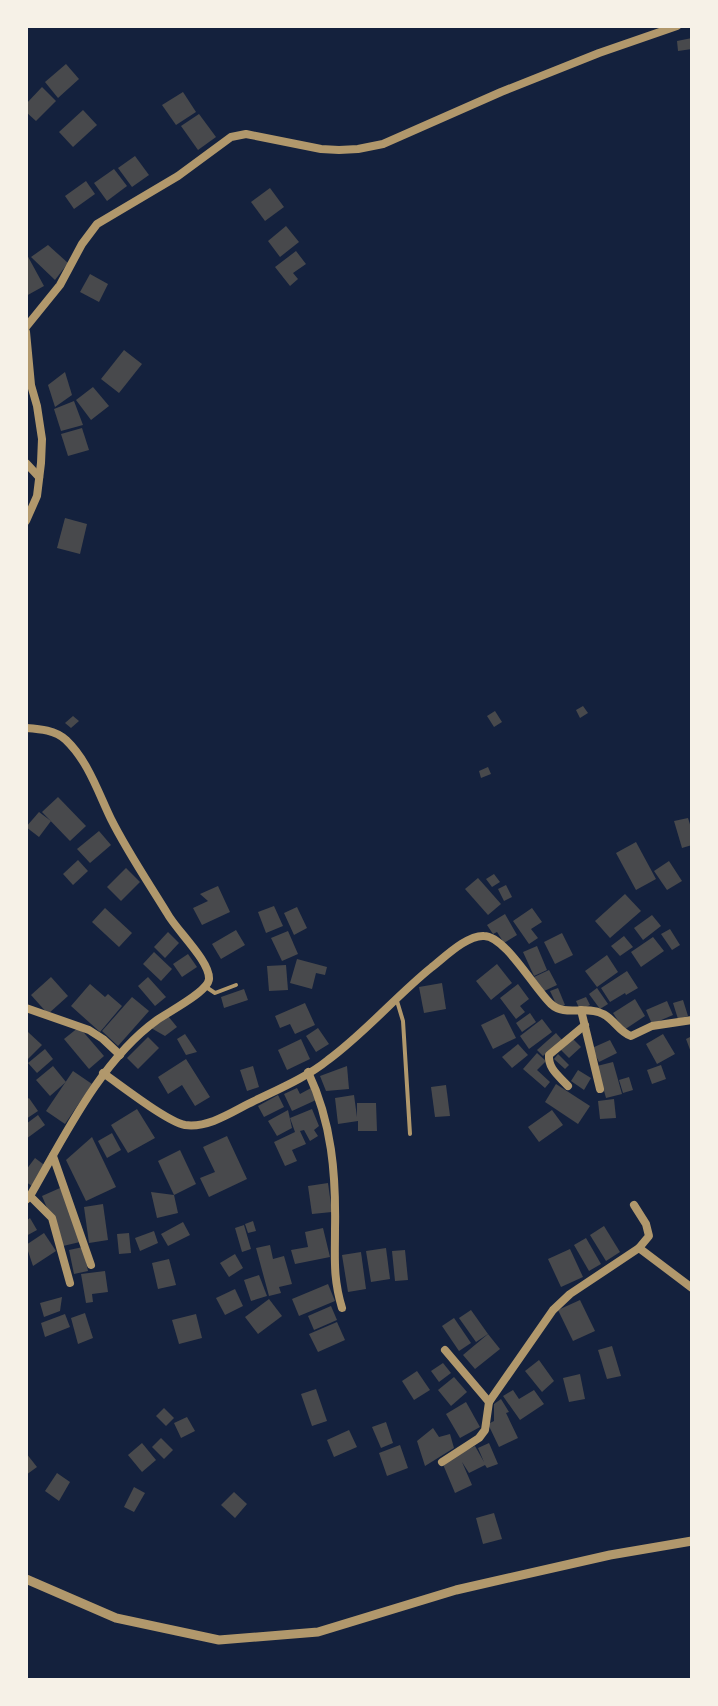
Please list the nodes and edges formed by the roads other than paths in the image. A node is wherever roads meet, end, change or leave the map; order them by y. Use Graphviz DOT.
graph roads {
  1 [pos="677,26"];
  2 [pos="26,330"];
  3 [pos="26,463"];
  4 [pos="39,477"];
  5 [pos="26,521"];
  6 [pos="26,728"];
  7 [pos="236,985"];
  8 [pos="206,987"];
  9 [pos="397,998"];
  10 [pos="26,1008"];
  11 [pos="581,1010"];
  12 [pos="692,1020"];
  13 [pos="585,1025"];
  14 [pos="120,1055"];
  15 [pos="308,1072"];
  16 [pos="103,1073"];
  17 [pos="568,1086"];
  18 [pos="600,1089"];
  19 [pos="410,1134"];
  20 [pos="53,1156"];
  21 [pos="28,1198"];
  22 [pos="634,1205"];
  23 [pos="639,1248"];
  24 [pos="91,1265"];
  25 [pos="70,1283"];
  26 [pos="692,1288"];
  27 [pos="342,1308"];
  28 [pos="445,1350"];
  29 [pos="489,1402"];
  30 [pos="442,1462"];
  31 [pos="692,1541"];
  32 [pos="26,1579"];
  1 -- 2 [label="street"];
  2 -- 4 [label="street"];
  3 -- 4 [label="street"];
  4 -- 5 [label="street"];
  6 -- 8 [label="street"];
  7 -- 8 [label="lane"];
  8 -- 14 [label="street"];
  9 -- 11 [label="street"];
  9 -- 15 [label="street"];
  9 -- 19 [label="lane"];
  10 -- 14 [label="street"];
  11 -- 12 [label="street"];
  11 -- 13 [label="street"];
  13 -- 17 [label="street"];
  13 -- 18 [label="street"];
  14 -- 16 [label="street"];
  15 -- 16 [label="street"];
  15 -- 27 [label="street"];
  16 -- 20 [label="street"];
  20 -- 21 [label="street"];
  20 -- 24 [label="street"];
  21 -- 25 [label="street"];
  22 -- 23 [label="street"];
  23 -- 26 [label="street"];
  23 -- 29 [label="street"];
  28 -- 29 [label="street"];
  29 -- 30 [label="street"];
  31 -- 32 [label="street"];
}
